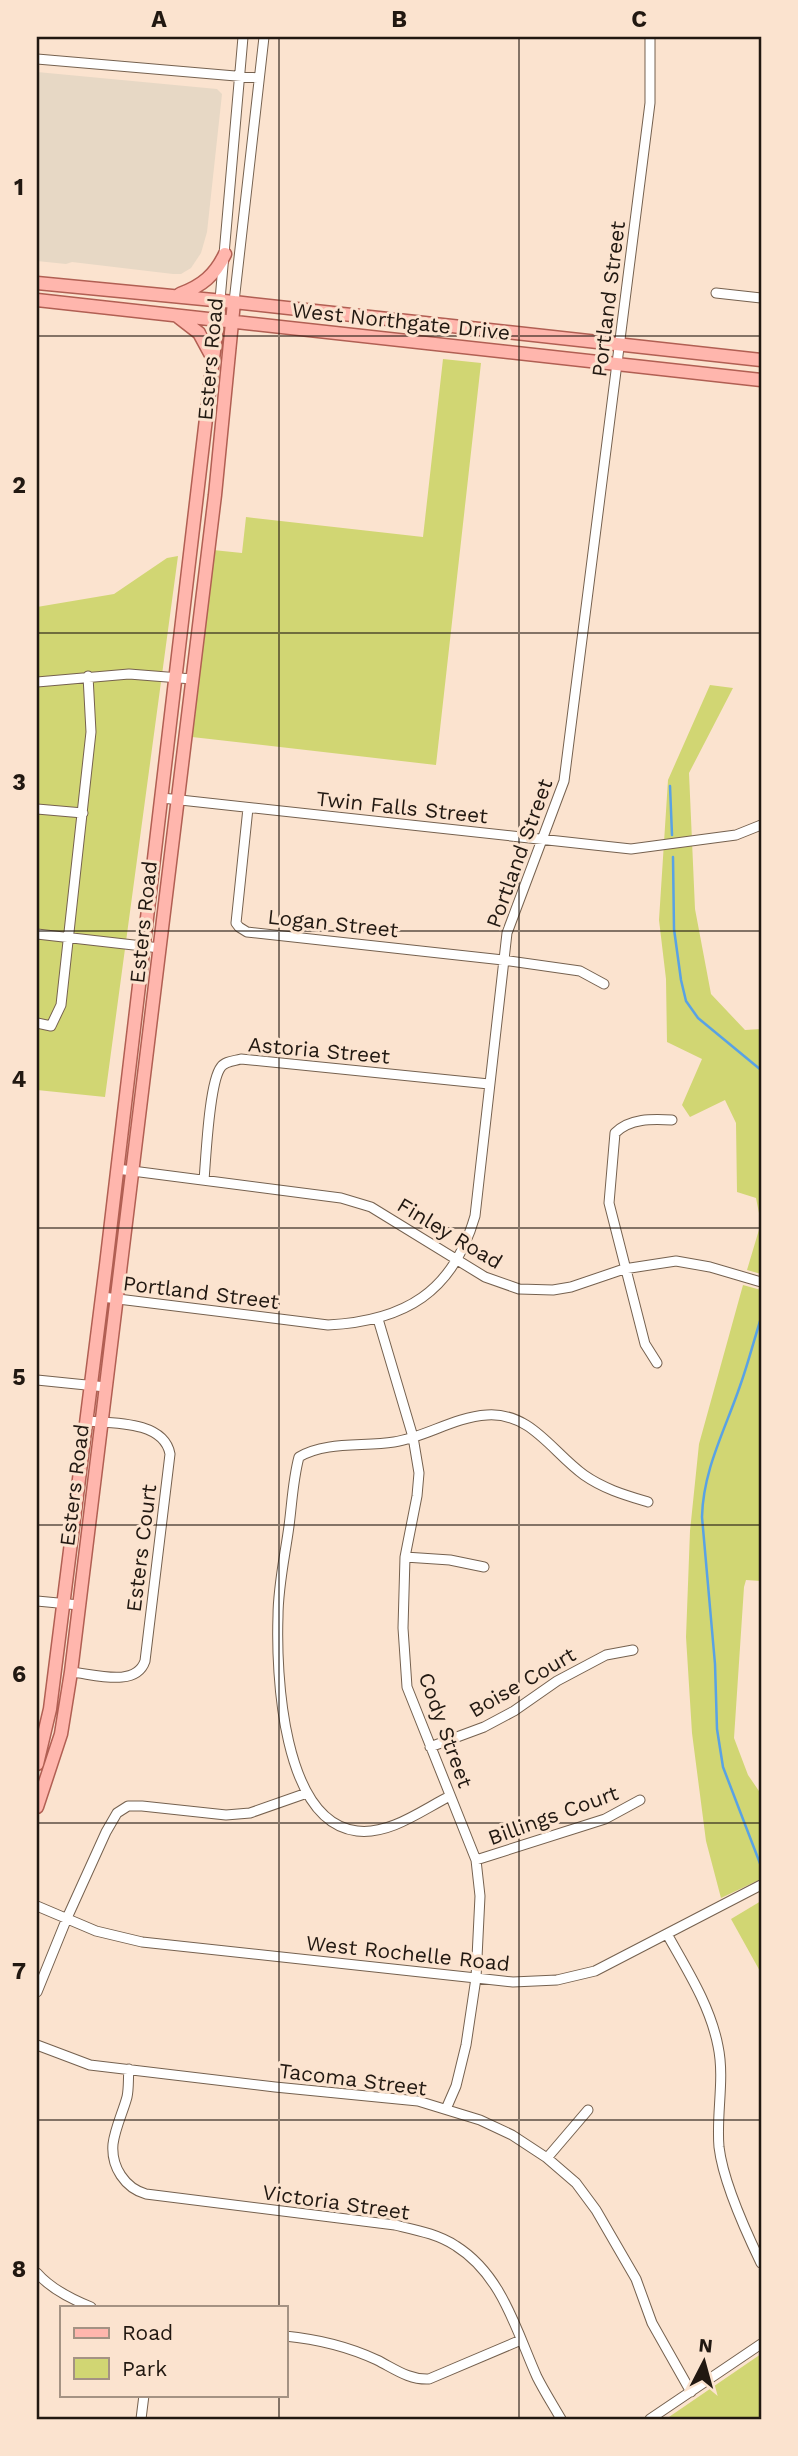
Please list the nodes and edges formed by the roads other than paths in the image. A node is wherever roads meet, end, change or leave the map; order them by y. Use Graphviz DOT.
graph roads {
  1 [pos="243,37"];
  2 [pos="264,37"];
  3 [pos="650,37"];
  4 [pos="37,59"];
  5 [pos="240,76"];
  6 [pos="258,78"];
  7 [pos="225,254"];
  8 [pos="37,283"];
  9 [pos="53,285"];
  10 [pos="716,293"];
  11 [pos="175,296"];
  12 [pos="761,298"];
  13 [pos="37,300"];
  14 [pos="220,300"];
  15 [pos="51,301"];
  16 [pos="234,302"];
  17 [pos="177,316"];
  18 [pos="218,320"];
  19 [pos="232,322"];
  20 [pos="428,323"];
  21 [pos="431,343"];
  22 [pos="621,344"];
  23 [pos="761,360"];
  24 [pos="213,361"];
  25 [pos="618,364"];
  26 [pos="761,380"];
  27 [pos="88,676"];
  28 [pos="177,678"];
  29 [pos="192,679"];
  30 [pos="37,682"];
  31 [pos="162,798"];
  32 [pos="176,799"];
  33 [pos="37,808"];
  34 [pos="247,808"];
  35 [pos="83,813"];
  36 [pos="761,825"];
  37 [pos="543,840"];
  38 [pos="37,934"];
  39 [pos="67,937"];
  40 [pos="143,946"];
  41 [pos="160,948"];
  42 [pos="503,960"];
  43 [pos="604,984"];
  44 [pos="37,1023"];
  45 [pos="489,1084"];
  46 [pos="672,1120"];
  47 [pos="117,1169"];
  48 [pos="132,1171"];
  49 [pos="204,1180"];
  50 [pos="457,1260"];
  51 [pos="624,1269"];
  52 [pos="761,1282"];
  53 [pos="102,1297"];
  54 [pos="117,1299"];
  55 [pos="378,1319"];
  56 [pos="657,1363"];
  57 [pos="37,1380"];
  58 [pos="91,1386"];
  59 [pos="106,1387"];
  60 [pos="87,1421"];
  61 [pos="101,1422"];
  62 [pos="413,1437"];
  63 [pos="648,1502"];
  64 [pos="405,1557"];
  65 [pos="484,1567"];
  66 [pos="37,1601"];
  67 [pos="64,1604"];
  68 [pos="79,1605"];
  69 [pos="632,1650"];
  70 [pos="71,1672"];
  71 [pos="430,1747"];
  72 [pos="37,1764"];
  73 [pos="307,1793"];
  74 [pos="450,1796"];
  75 [pos="640,1800"];
  76 [pos="37,1807"];
  77 [pos="476,1860"];
  78 [pos="761,1885"];
  79 [pos="37,1906"];
  80 [pos="67,1918"];
  81 [pos="667,1934"];
  82 [pos="476,1978"];
  83 [pos="37,1992"];
  84 [pos="37,2045"];
  85 [pos="129,2069"];
  86 [pos="446,2109"];
  87 [pos="588,2110"];
  88 [pos="547,2158"];
  89 [pos="761,2263"];
  90 [pos="37,2273"];
  91 [pos="88,2306"];
  92 [pos="287,2336"];
  93 [pos="521,2340"];
  94 [pos="761,2344"];
  95 [pos="691,2392"];
  96 [pos="144,2396"];
  97 [pos="141,2419"];
  98 [pos="561,2419"];
  99 [pos="650,2419"];
  1 -- 5 [label="street, Esters Road"];
  2 -- 6 [label="street, Esters Road"];
  3 -- 22 [label="street, Portland Street"];
  4 -- 5 [label="street"];
  5 -- 6 [label="street"];
  5 -- 7 [label="street, Esters Road"];
  6 -- 16 [label="street, Esters Road"];
  7 -- 11 [label="main road"];
  7 -- 14 [label="street, Esters Road"];
  8 -- 9 [label="main road, West Northgate Drive"];
  9 -- 11 [label="main road, West Northgate Drive"];
  9 -- 15 [label="main road"];
  10 -- 12 [label="street"];
  11 -- 14 [label="main road, West Northgate Drive"];
  13 -- 15 [label="main road, West Northgate Drive"];
  14 -- 16 [label="main road, West Northgate Drive"];
  14 -- 18 [label="main road, Esters Road"];
  15 -- 17 [label="main road, West Northgate Drive"];
  16 -- 19 [label="main road, Esters Road"];
  16 -- 20 [label="main road, West Northgate Drive"];
  17 -- 18 [label="main road, West Northgate Drive"];
  17 -- 24 [label="main road"];
  18 -- 19 [label="main road, West Northgate Drive"];
  18 -- 24 [label="main road, Esters Road"];
  19 -- 21 [label="main road, West Northgate Drive"];
  19 -- 29 [label="main road, Esters Road"];
  20 -- 21 [label="main road"];
  20 -- 22 [label="main road, West Northgate Drive"];
  21 -- 25 [label="main road, West Northgate Drive"];
  22 -- 23 [label="main road, West Northgate Drive"];
  22 -- 25 [label="street, Portland Street"];
  24 -- 28 [label="main road, Esters Road"];
  25 -- 26 [label="main road, West Northgate Drive"];
  25 -- 37 [label="street, Portland Street"];
  27 -- 28 [label="street"];
  27 -- 30 [label="street"];
  27 -- 35 [label="street"];
  28 -- 29 [label="street"];
  28 -- 31 [label="main road, Esters Road"];
  29 -- 32 [label="main road, Esters Road"];
  31 -- 32 [label="street, Twin Falls Street"];
  31 -- 40 [label="main road, Esters Road"];
  32 -- 34 [label="street, Twin Falls Street"];
  32 -- 41 [label="main road, Esters Road"];
  33 -- 35 [label="street"];
  34 -- 37 [label="street, Twin Falls Street"];
  34 -- 42 [label="street, Logan Street"];
  35 -- 39 [label="street"];
  36 -- 37 [label="street, Twin Falls Street"];
  37 -- 42 [label="street, Portland Street"];
  38 -- 39 [label="street"];
  39 -- 40 [label="street"];
  39 -- 44 [label="street"];
  40 -- 41 [label="street"];
  40 -- 47 [label="main road, Esters Road"];
  41 -- 48 [label="main road, Esters Road"];
  42 -- 43 [label="street"];
  42 -- 45 [label="street, Portland Street"];
  45 -- 49 [label="street, Astoria Street"];
  45 -- 50 [label="street, Portland Street"];
  46 -- 51 [label="street"];
  47 -- 48 [label="street, Finley Road"];
  47 -- 53 [label="main road, Esters Road"];
  48 -- 49 [label="street, Finley Road"];
  48 -- 54 [label="main road, Esters Road"];
  49 -- 50 [label="street, Finley Road"];
  50 -- 51 [label="street, Finley Road"];
  50 -- 55 [label="street, Portland Street"];
  51 -- 52 [label="street, Finley Road"];
  51 -- 56 [label="street"];
  53 -- 54 [label="street, Portland Street"];
  53 -- 58 [label="main road, Esters Road"];
  54 -- 55 [label="street, Portland Street"];
  54 -- 59 [label="main road, Esters Road"];
  55 -- 62 [label="street, Cody Street"];
  57 -- 58 [label="street"];
  58 -- 59 [label="street"];
  58 -- 60 [label="main road, Esters Road"];
  59 -- 61 [label="main road, Esters Road"];
  60 -- 61 [label="street, Esters Court"];
  60 -- 67 [label="main road, Esters Road"];
  61 -- 68 [label="main road, Esters Road"];
  61 -- 70 [label="street, Esters Court"];
  62 -- 63 [label="street"];
  62 -- 64 [label="street, Cody Street"];
  62 -- 73 [label="street"];
  64 -- 65 [label="street"];
  64 -- 71 [label="street, Cody Street"];
  66 -- 67 [label="street"];
  67 -- 68 [label="street"];
  67 -- 72 [label="main road, Esters Road"];
  68 -- 70 [label="main road, Esters Road"];
  69 -- 71 [label="street, Boise Court"];
  70 -- 76 [label="main road, Esters Road"];
  71 -- 74 [label="street, Cody Street"];
  73 -- 74 [label="street"];
  73 -- 80 [label="street"];
  74 -- 77 [label="street, Cody Street"];
  75 -- 77 [label="street, Billings Court"];
  77 -- 82 [label="street, Cody Street"];
  78 -- 81 [label="street, West Rochelle Road"];
  79 -- 80 [label="street, West Rochelle Road"];
  80 -- 82 [label="street, West Rochelle Road"];
  80 -- 83 [label="street"];
  81 -- 82 [label="street, West Rochelle Road"];
  81 -- 89 [label="street"];
  82 -- 86 [label="street, Cody Street"];
  84 -- 85 [label="street, Tacoma Street"];
  85 -- 86 [label="street, Tacoma Street"];
  85 -- 93 [label="street, Victoria Street"];
  86 -- 88 [label="street, Tacoma Street"];
  87 -- 88 [label="street"];
  88 -- 95 [label="street, Tacoma Street"];
  90 -- 91 [label="street"];
  92 -- 93 [label="street"];
  93 -- 98 [label="street, Victoria Street"];
  94 -- 95 [label="street"];
  95 -- 99 [label="street"];
  96 -- 97 [label="street"];
}
